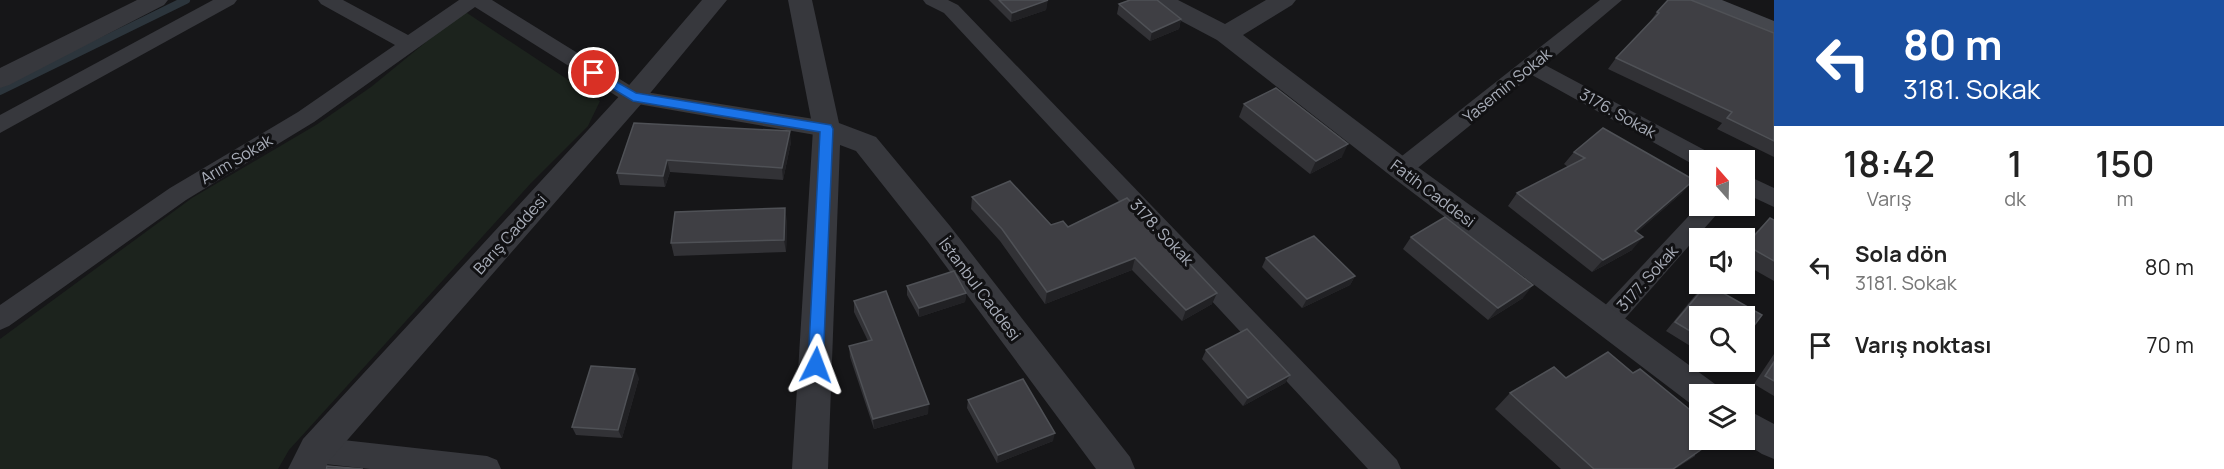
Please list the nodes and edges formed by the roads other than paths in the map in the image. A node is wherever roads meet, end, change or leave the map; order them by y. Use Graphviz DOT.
graph roads {
  1 [pos="156,0"];
  2 [pos="227,0"];
  3 [pos="328,0"];
  4 [pos="472,0"];
  5 [pos="478,0"];
  6 [pos="715,0"];
  7 [pos="800,0"];
  8 [pos="1159,0"];
  9 [pos="1284,0"];
  10 [pos="1612,0"];
  11 [pos="1699,0"];
  12 [pos="949,3"];
  13 [pos="1774,31"];
  14 [pos="1226,34"];
  15 [pos="409,44"];
  16 [pos="1531,66"];
  17 [pos="0,79"];
  18 [pos="633,97"];
  19 [pos="0,124"];
  20 [pos="827,129"];
  21 [pos="1689,152"];
  22 [pos="1401,169"];
  23 [pos="1755,188"];
  24 [pos="1774,198"];
  25 [pos="1704,216"];
  26 [pos="0,319"];
  27 [pos="1605,323"];
  28 [pos="1689,384"];
  29 [pos="1755,430"];
  30 [pos="1774,443"];
  31 [pos="311,460"];
  32 [pos="813,466"];
  33 [pos="487,469"];
  34 [pos="1117,469"];
  35 [pos="1387,469"];
  1 -- 17 [label="street"];
  2 -- 19 [label="street"];
  3 -- 15 [label="street"];
  4 -- 15 [label="street, Arım Sokak"];
  5 -- 18 [label="street"];
  6 -- 18 [label="street, Barış Caddesi"];
  7 -- 20 [label="street"];
  8 -- 14 [label="street, Fatih Caddesi"];
  9 -- 14 [label="street"];
  10 -- 16 [label="street, Yasemin Sokak"];
  11 -- 13 [label="main road"];
  12 -- 35 [label="street, 3178. Sokak"];
  14 -- 22 [label="street, Fatih Caddesi"];
  15 -- 26 [label="street, Arım Sokak"];
  16 -- 21 [label="street, 3176. Sokak"];
  16 -- 22 [label="street, Yasemin Sokak"];
  18 -- 20 [label="street"];
  18 -- 31 [label="street, Barış Caddesi"];
  20 -- 32 [label="street"];
  20 -- 34 [label="street, İstanbul Caddesi"];
  22 -- 27 [label="street, Fatih Caddesi"];
  23 -- 24 [label="street"];
  25 -- 27 [label="street, 3177. Sokak"];
  27 -- 28 [label="street, Fatih Caddesi"];
  29 -- 30 [label="street"];
  31 -- 33 [label="street"];
}
